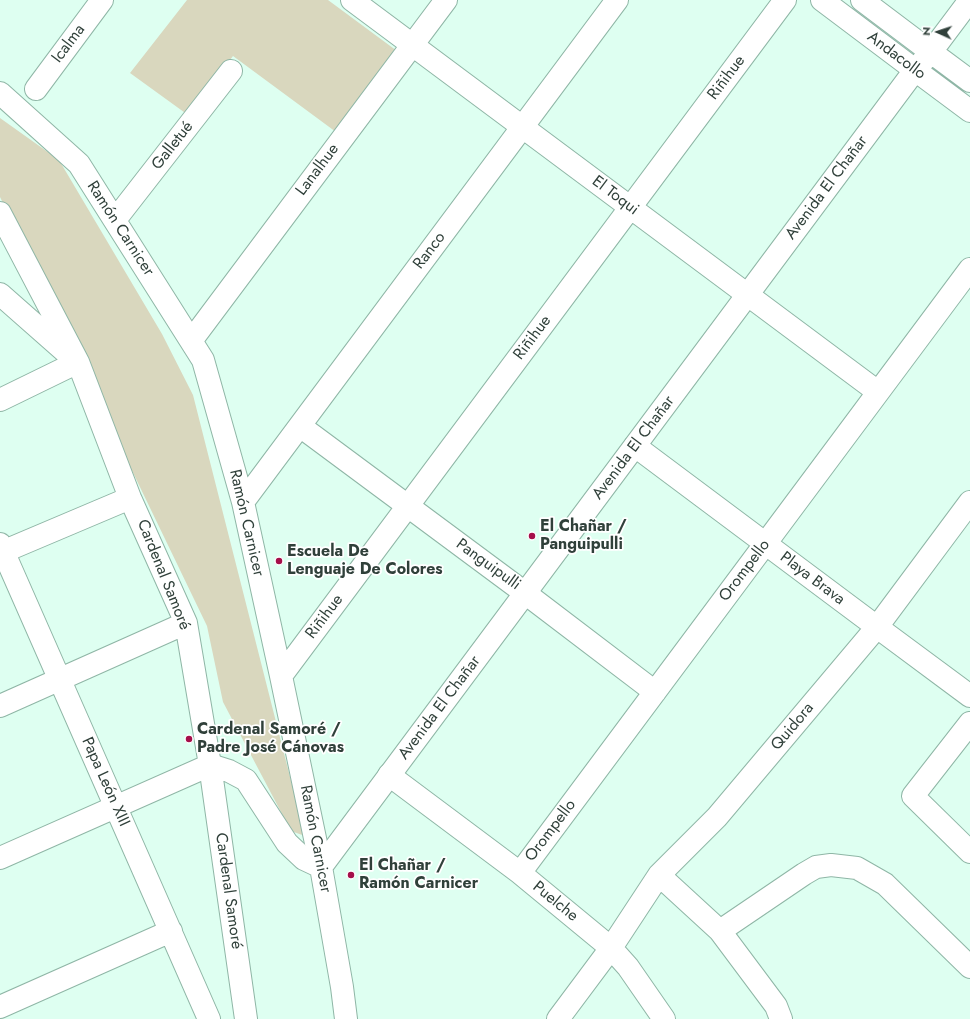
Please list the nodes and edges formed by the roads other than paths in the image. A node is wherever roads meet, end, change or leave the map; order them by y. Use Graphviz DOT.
graph roads {
  1 [pos="102,0"];
  2 [pos="352,0"];
  3 [pos="446,0"];
  4 [pos="617,0"];
  5 [pos="785,0"];
  6 [pos="822,0"];
  7 [pos="862,0"];
  8 [pos="970,0"];
  9 [pos="412,44"];
  10 [pos="931,52"];
  11 [pos="915,70"];
  12 [pos="231,71"];
  13 [pos="970,81"];
  14 [pos="36,89"];
  15 [pos="0,93"];
  16 [pos="970,111"];
  17 [pos="522,127"];
  18 [pos="631,207"];
  19 [pos="0,213"];
  20 [pos="115,220"];
  21 [pos="970,269"];
  22 [pos="0,294"];
  23 [pos="748,294"];
  24 [pos="191,341"];
  25 [pos="78,362"];
  26 [pos="878,392"];
  27 [pos="0,400"];
  28 [pos="300,426"];
  29 [pos="635,446"];
  30 [pos="130,498"];
  31 [pos="243,502"];
  32 [pos="970,502"];
  33 [pos="408,506"];
  34 [pos="765,544"];
  35 [pos="1,550"];
  36 [pos="526,593"];
  37 [pos="186,623"];
  38 [pos="876,627"];
  39 [pos="281,676"];
  40 [pos="59,680"];
  41 [pos="655,692"];
  42 [pos="970,696"];
  43 [pos="0,706"];
  44 [pos="970,723"];
  45 [pos="210,765"];
  46 [pos="390,775"];
  47 [pos="116,806"];
  48 [pos="970,852"];
  49 [pos="0,858"];
  50 [pos="321,867"];
  51 [pos="520,873"];
  52 [pos="659,875"];
  53 [pos="171,931"];
  54 [pos="720,931"];
  55 [pos="611,948"];
  56 [pos="970,967"];
  57 [pos="0,1007"];
  58 [pos="209,1019"];
  59 [pos="246,1019"];
  60 [pos="346,1019"];
  61 [pos="558,1019"];
  62 [pos="664,1019"];
  63 [pos="781,1019"];
  1 -- 14 [label="street, Icalma"];
  2 -- 9 [label="street, El Toqui"];
  3 -- 9 [label="street, Lanalhue"];
  4 -- 17 [label="street, Ranco"];
  5 -- 18 [label="street, Riñihue"];
  6 -- 11 [label="street, Andacollo"];
  7 -- 10 [label="street, Andacollo"];
  8 -- 10 [label="street, Avenida El Chañar"];
  9 -- 17 [label="street, El Toqui"];
  9 -- 24 [label="street, Lanalhue"];
  10 -- 11 [label="street, Avenida El Chañar"];
  10 -- 13 [label="street, Andacollo"];
  11 -- 16 [label="street, Andacollo"];
  11 -- 23 [label="street, Avenida El Chañar"];
  12 -- 20 [label="street, Galletué"];
  15 -- 20 [label="street, Ramón Carnicer"];
  17 -- 18 [label="street, El Toqui"];
  17 -- 28 [label="street, Ranco"];
  18 -- 23 [label="street, El Toqui"];
  18 -- 33 [label="street, Riñihue"];
  19 -- 25 [label="street"];
  20 -- 24 [label="street, Ramón Carnicer"];
  21 -- 26 [label="street, Orompello"];
  22 -- 25 [label="street, Cardenal Samoré"];
  23 -- 26 [label="street, El Toqui"];
  23 -- 29 [label="street, Avenida El Chañar"];
  24 -- 31 [label="street, Ramón Carnicer"];
  25 -- 27 [label="street"];
  25 -- 30 [label="street, Cardenal Samoré"];
  26 -- 34 [label="street, Orompello"];
  28 -- 31 [label="street, Ranco"];
  28 -- 33 [label="street, Panguipulli"];
  29 -- 34 [label="street, Playa Brava"];
  29 -- 36 [label="street, Avenida El Chañar"];
  30 -- 35 [label="street"];
  30 -- 37 [label="street, Cardenal Samoré"];
  31 -- 39 [label="street, Ramón Carnicer"];
  32 -- 38 [label="street, Quidora"];
  33 -- 36 [label="street, Panguipulli"];
  33 -- 39 [label="street, Riñihue"];
  34 -- 38 [label="street, Playa Brava"];
  34 -- 41 [label="street, Orompello"];
  35 -- 40 [label="street, Papa León XIII"];
  36 -- 41 [label="street, Panguipulli"];
  36 -- 46 [label="street, Avenida El Chañar"];
  37 -- 40 [label="street"];
  37 -- 45 [label="street, Cardenal Samoré"];
  38 -- 42 [label="street, Playa Brava"];
  38 -- 52 [label="street, Quidora"];
  39 -- 50 [label="street, Ramón Carnicer"];
  40 -- 43 [label="street"];
  40 -- 47 [label="street, Papa León XIII"];
  41 -- 51 [label="street, Orompello"];
  44 -- 48 [label="street"];
  45 -- 47 [label="street"];
  45 -- 50 [label="street"];
  45 -- 59 [label="street, Cardenal Samoré"];
  46 -- 50 [label="street, Avenida El Chañar"];
  46 -- 51 [label="street, Puelche"];
  47 -- 49 [label="street"];
  47 -- 53 [label="street, Papa León XIII"];
  50 -- 60 [label="street, Ramón Carnicer"];
  51 -- 55 [label="street, Puelche"];
  52 -- 54 [label="street"];
  52 -- 55 [label="street, Quidora"];
  53 -- 57 [label="street"];
  53 -- 58 [label="street, Papa León XIII"];
  54 -- 56 [label="street"];
  54 -- 63 [label="street"];
  55 -- 61 [label="street, Quidora"];
  55 -- 62 [label="street, Puelche"];
}
